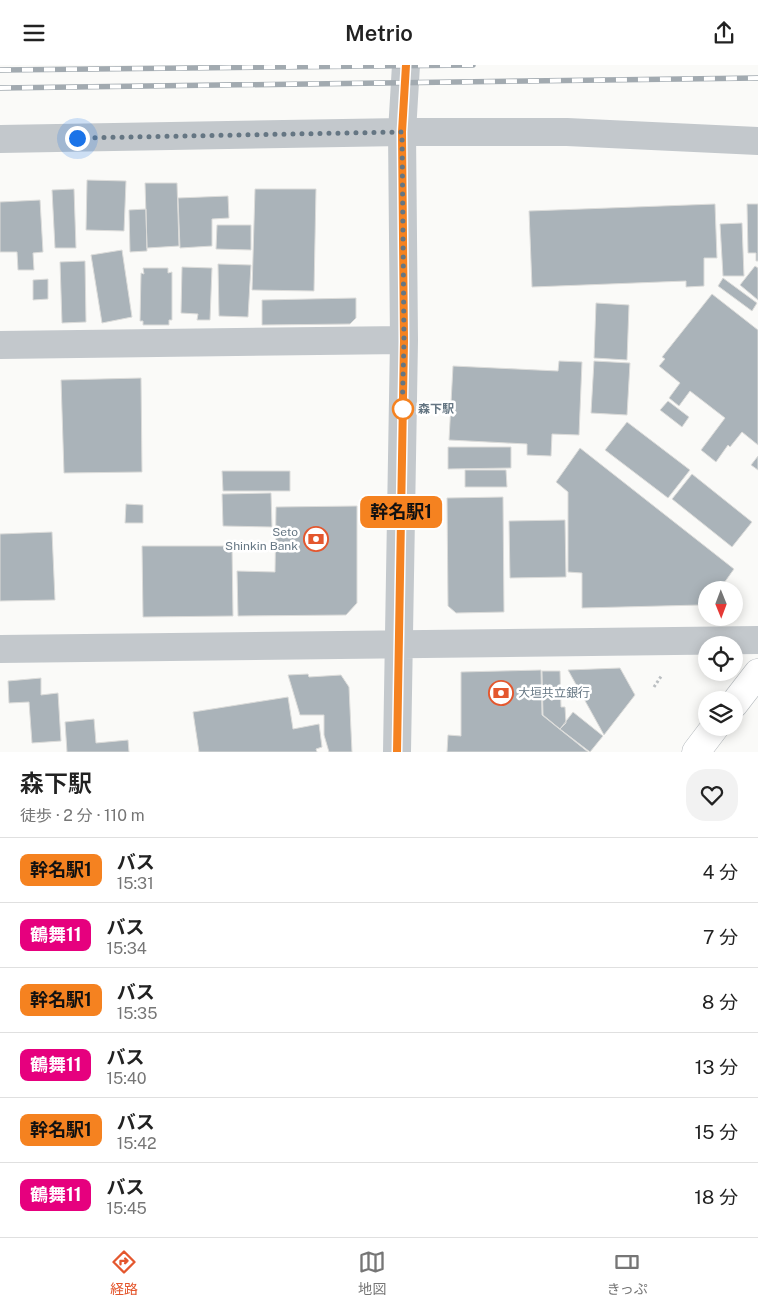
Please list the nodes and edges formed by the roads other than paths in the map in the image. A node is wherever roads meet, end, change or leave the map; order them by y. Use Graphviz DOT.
graph roads {
  1 [pos="406,65"];
  2 [pos="402,132"];
  3 [pos="0,139"];
  4 [pos="758,141"];
  5 [pos="404,341"];
  6 [pos="0,345"];
  7 [pos="758,640"];
  8 [pos="398,646"];
  9 [pos="0,649"];
  10 [pos="758,673"];
  11 [pos="743,692"];
  12 [pos="708,736"];
  13 [pos="397,752"];
  14 [pos="696,752"];
  1 -- 2 [label="street"];
  2 -- 3 [label="street"];
  2 -- 4 [label="street"];
  2 -- 5 [label="street"];
  5 -- 6 [label="street"];
  5 -- 8 [label="street"];
  7 -- 8 [label="street"];
  8 -- 9 [label="street"];
  8 -- 13 [label="street"];
  10 -- 11 [label="highway"];
  12 -- 14 [label="highway"];
}
